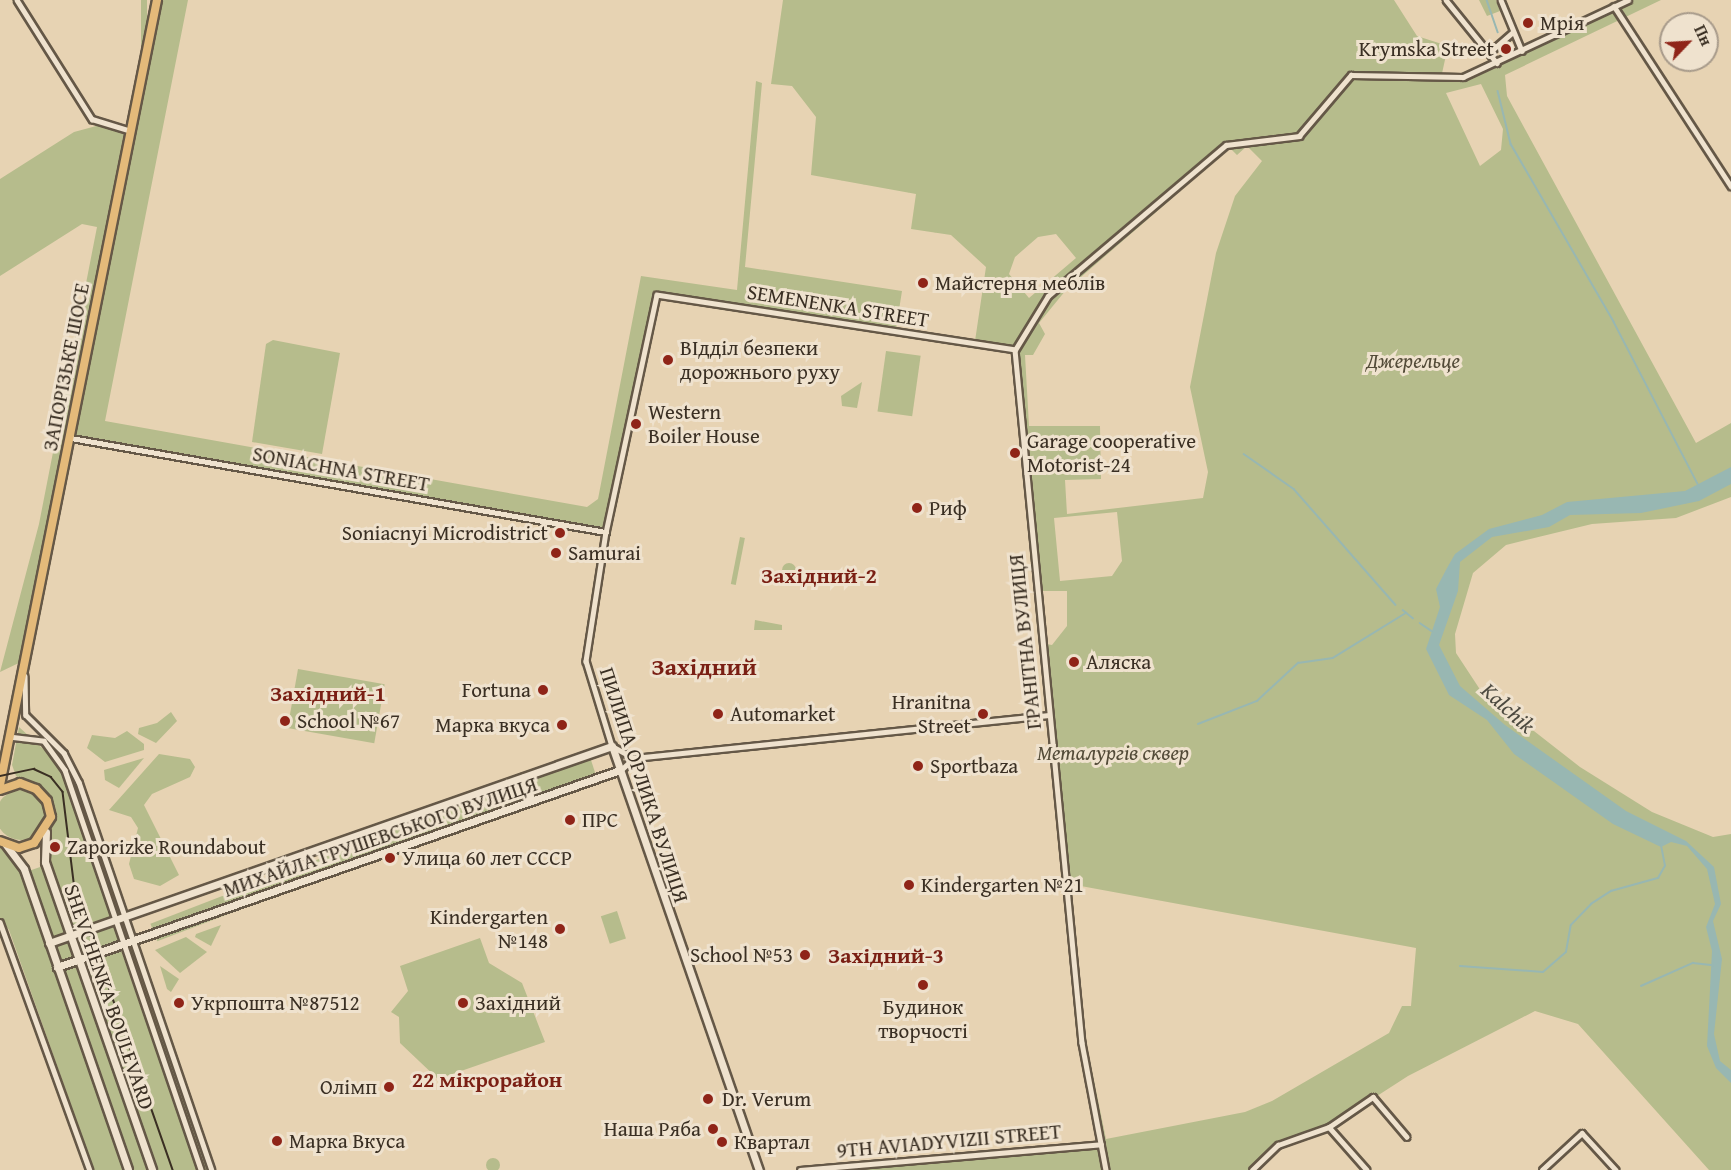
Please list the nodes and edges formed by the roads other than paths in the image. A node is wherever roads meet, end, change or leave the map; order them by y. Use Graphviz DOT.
graph roads {
  1 [pos="16,0"];
  2 [pos="157,0"];
  3 [pos="1446,0"];
  4 [pos="1501,0"];
  5 [pos="1628,0"];
  6 [pos="1614,6"];
  7 [pos="1513,32"];
  8 [pos="1522,51"];
  9 [pos="1490,52"];
  10 [pos="1497,63"];
  11 [pos="131,131"];
  12 [pos="1731,186"];
  13 [pos="657,295"];
  14 [pos="1015,350"];
  15 [pos="70,438"];
  16 [pos="606,532"];
  17 [pos="25,676"];
  18 [pos="1049,715"];
  19 [pos="13,737"];
  20 [pos="612,747"];
  21 [pos="634,758"];
  22 [pos="6,768"];
  23 [pos="620,770"];
  24 [pos="524,777"];
  25 [pos="22,784"];
  26 [pos="0,788"];
  27 [pos="532,801"];
  28 [pos="46,832"];
  29 [pos="3,843"];
  30 [pos="124,917"];
  31 [pos="115,920"];
  32 [pos="0,922"];
  33 [pos="71,935"];
  34 [pos="132,941"];
  35 [pos="49,943"];
  36 [pos="123,944"];
  37 [pos="79,959"];
  38 [pos="57,967"];
  39 [pos="1329,1127"];
  40 [pos="1407,1137"];
  41 [pos="1101,1144"];
  42 [pos="90,1170"];
  43 [pos="128,1170"];
  44 [pos="152,1170"];
  45 [pos="201,1170"];
  46 [pos="212,1170"];
  47 [pos="759,1170"];
  48 [pos="800,1170"];
  49 [pos="1106,1170"];
  50 [pos="1252,1170"];
  51 [pos="1367,1170"];
  52 [pos="1542,1170"];
  53 [pos="1616,1170"];
  1 -- 11 [label="street"];
  2 -- 11 [label="main road, ЗАПОРІЗЬКЕ ШОСЕ"];
  3 -- 9 [label="street"];
  4 -- 7 [label="street"];
  5 -- 6 [label="street"];
  6 -- 8 [label="street"];
  6 -- 12 [label="street"];
  7 -- 8 [label="street"];
  7 -- 9 [label="street"];
  8 -- 10 [label="street"];
  9 -- 10 [label="street"];
  10 -- 14 [label="street"];
  11 -- 15 [label="main road, ЗАПОРІЗЬКЕ ШОСЕ"];
  13 -- 14 [label="street, SEMENENKA STREET"];
  13 -- 16 [label="street, ПИЛИПА ОРЛИКА ВУЛИЦЯ"];
  14 -- 18 [label="street, ГРАНІТНА ВУЛИЦЯ"];
  15 -- 16 [label="street, SONIACHNA STREET"];
  15 -- 17 [label="main road, ЗАПОРІЗЬКЕ ШОСЕ"];
  16 -- 20 [label="street, ПИЛИПА ОРЛИКА ВУЛИЦЯ"];
  17 -- 19 [label="main road, ЗАПОРІЗЬКЕ ШОСЕ"];
  17 -- 30 [label="street, SHEVCHENKA BOULEVARD"];
  18 -- 21 [label="street"];
  18 -- 41 [label="street, ГРАНІТНА ВУЛИЦЯ"];
  19 -- 22 [label="main road, ЗАПОРІЗЬКЕ ШОСЕ"];
  19 -- 31 [label="street, SHEVCHENKA BOULEVARD"];
  20 -- 21 [label="street"];
  20 -- 23 [label="street, ПИЛИПА ОРЛИКА ВУЛИЦЯ"];
  20 -- 24 [label="street, МИХАЙЛА ГРУШЕВСЬКОГО ВУЛИЦЯ"];
  21 -- 23 [label="street, МИХАЙЛА ГРУШЕВСЬКОГО ВУЛИЦЯ"];
  22 -- 25 [label="main road"];
  22 -- 26 [label="main road, ЗАПОРІЗЬКЕ ШОСЕ"];
  23 -- 27 [label="street, МИХАЙЛА ГРУШЕВСЬКОГО ВУЛИЦЯ"];
  23 -- 47 [label="street, ПИЛИПА ОРЛИКА ВУЛИЦЯ"];
  24 -- 27 [label="street"];
  24 -- 30 [label="street, МИХАЙЛА ГРУШЕВСЬКОГО ВУЛИЦЯ"];
  25 -- 26 [label="main road"];
  25 -- 28 [label="main road"];
  27 -- 34 [label="street, МИХАЙЛА ГРУШЕВСЬКОГО ВУЛИЦЯ"];
  28 -- 29 [label="main road"];
  28 -- 33 [label="street, SHEVCHENKA BOULEVARD"];
  29 -- 35 [label="street, SHEVCHENKA BOULEVARD"];
  30 -- 31 [label="street, МИХАЙЛА ГРУШЕВСЬКОГО ВУЛИЦЯ"];
  30 -- 34 [label="street, SHEVCHENKA BOULEVARD"];
  31 -- 33 [label="street"];
  31 -- 36 [label="street, SHEVCHENKA BOULEVARD"];
  32 -- 42 [label="street"];
  33 -- 35 [label="street"];
  33 -- 37 [label="street, SHEVCHENKA BOULEVARD"];
  34 -- 36 [label="street, МИХАЙЛА ГРУШЕВСЬКОГО ВУЛИЦЯ"];
  34 -- 46 [label="street, SHEVCHENKA BOULEVARD"];
  35 -- 38 [label="street, SHEVCHENKA BOULEVARD"];
  36 -- 37 [label="street"];
  36 -- 45 [label="street, SHEVCHENKA BOULEVARD"];
  37 -- 38 [label="street"];
  37 -- 44 [label="street, SHEVCHENKA BOULEVARD"];
  38 -- 43 [label="street, SHEVCHENKA BOULEVARD"];
  39 -- 40 [label="street"];
  39 -- 50 [label="street"];
  39 -- 51 [label="street"];
  41 -- 48 [label="street, 9TH AVIADYVIZII STREET"];
  41 -- 49 [label="street"];
  52 -- 53 [label="street"];
}
